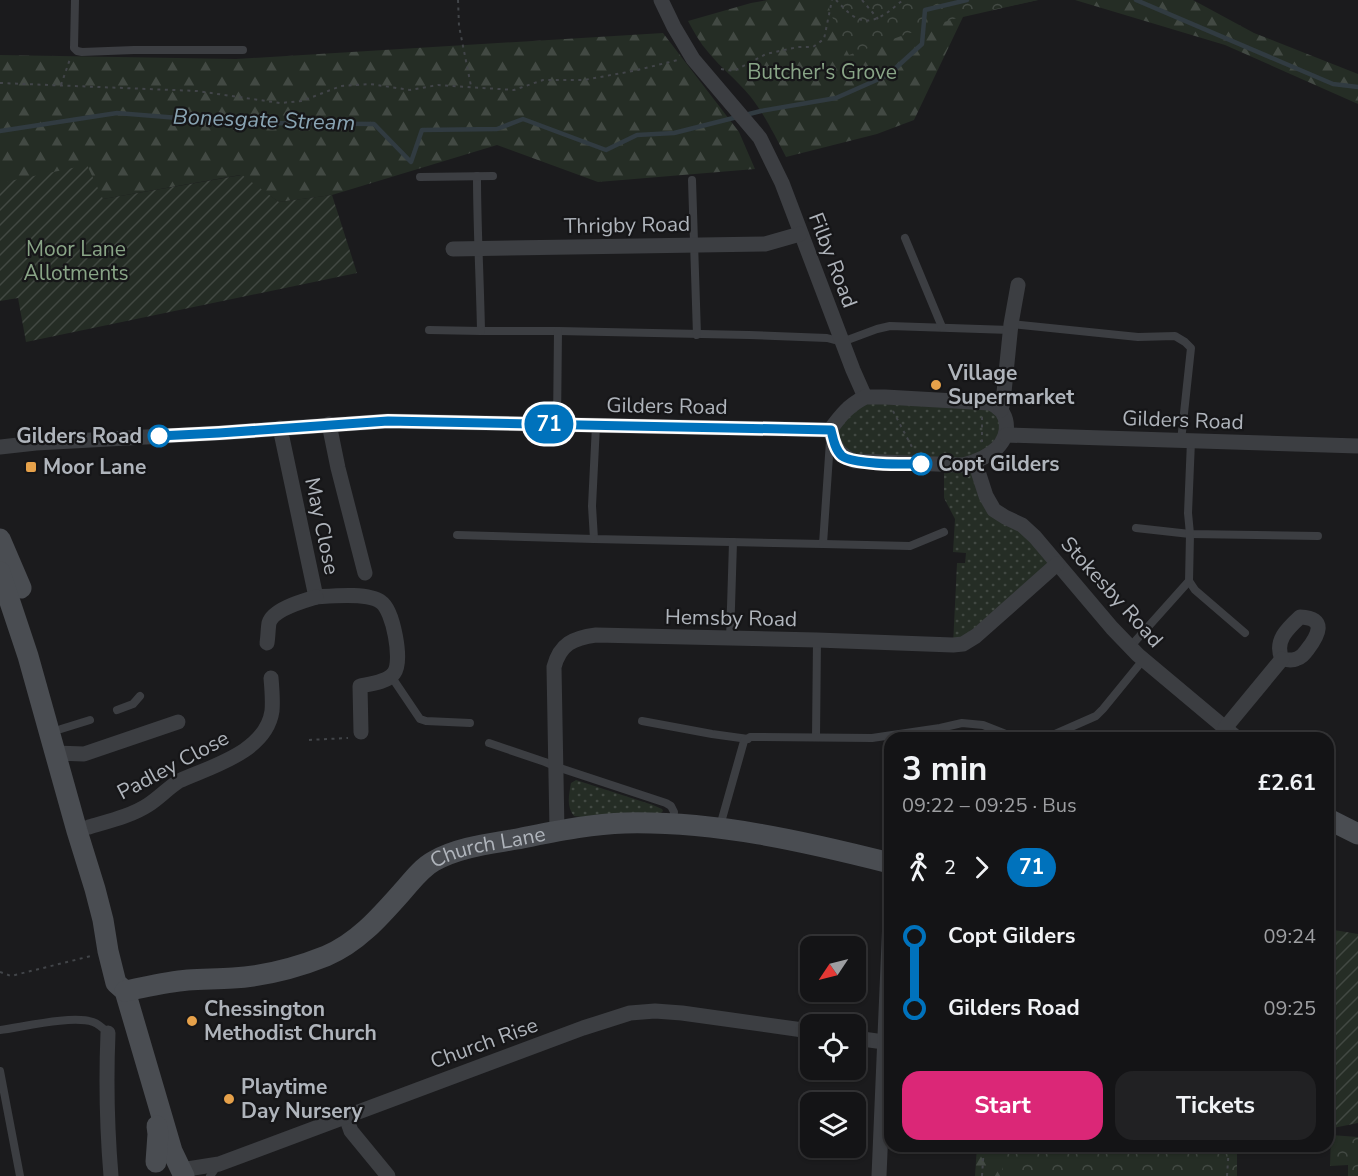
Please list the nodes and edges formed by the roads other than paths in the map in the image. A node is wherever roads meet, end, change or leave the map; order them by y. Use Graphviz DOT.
graph roads {
  1 [pos="75,0"];
  2 [pos="661,0"];
  3 [pos="243,50"];
  4 [pos="477,176"];
  5 [pos="493,176"];
  6 [pos="420,177"];
  7 [pos="692,180"];
  8 [pos="800,234"];
  9 [pos="905,238"];
  10 [pos="695,245"];
  11 [pos="480,248"];
  12 [pos="453,249"];
  13 [pos="1018,285"];
  14 [pos="942,327"];
  15 [pos="1010,327"];
  16 [pos="429,330"];
  17 [pos="481,331"];
  18 [pos="558,331"];
  19 [pos="697,335"];
  20 [pos="842,342"];
  21 [pos="865,397"];
  22 [pos="1001,410"];
  23 [pos="329,424"];
  24 [pos="557,424"];
  25 [pos="596,425"];
  26 [pos="280,428"];
  27 [pos="831,430"];
  28 [pos="1006,435"];
  29 [pos="1186,441"];
  30 [pos="1358,446"];
  31 [pos="0,447"];
  32 [pos="975,462"];
  33 [pos="1136,528"];
  34 [pos="944,532"];
  35 [pos="1190,534"];
  36 [pos="457,535"];
  37 [pos="1318,536"];
  38 [pos="0,539"];
  39 [pos="594,539"];
  40 [pos="733,542"];
  41 [pos="823,544"];
  42 [pos="1057,564"];
  43 [pos="365,573"];
  44 [pos="1189,581"];
  45 [pos="2,583"];
  46 [pos="316,597"];
  47 [pos="1245,633"];
  48 [pos="730,639"];
  49 [pos="818,640"];
  50 [pos="267,643"];
  51 [pos="1130,647"];
  52 [pos="1282,659"];
  53 [pos="1143,660"];
  54 [pos="391,676"];
  55 [pos="272,678"];
  56 [pos="140,696"];
  57 [pos="117,710"];
  58 [pos="90,720"];
  59 [pos="642,721"];
  60 [pos="178,722"];
  61 [pos="470,723"];
  62 [pos="1225,728"];
  63 [pos="61,729"];
  64 [pos="361,732"];
  65 [pos="913,732"];
  66 [pos="1001,732"];
  67 [pos="1060,732"];
  68 [pos="1230,732"];
  69 [pos="884,736"];
  70 [pos="816,737"];
  71 [pos="748,739"];
  72 [pos="489,743"];
  73 [pos="61,754"];
  74 [pos="557,767"];
  75 [pos="1334,822"];
  76 [pos="674,824"];
  77 [pos="89,827"];
  78 [pos="719,829"];
  79 [pos="557,831"];
  80 [pos="1358,834"];
  81 [pos="884,861"];
  82 [pos="125,991"];
  83 [pos="0,1030"];
  84 [pos="800,1030"];
  85 [pos="108,1033"];
  86 [pos="866,1040"];
  87 [pos="884,1042"];
  88 [pos="0,1071"];
  89 [pos="346,1116"];
  90 [pos="214,1170"];
  91 [pos="173,1171"];
  92 [pos="20,1176"];
  93 [pos="111,1176"];
  94 [pos="388,1176"];
  95 [pos="879,1176"];
  1 -- 3 [label="lane"];
  2 -- 8 [label="street, Filby Road"];
  4 -- 5 [label="lane"];
  4 -- 6 [label="lane"];
  4 -- 11 [label="lane"];
  7 -- 10 [label="lane"];
  8 -- 10 [label="street, Thrigby Road"];
  8 -- 20 [label="street, Filby Road"];
  9 -- 14 [label="lane"];
  10 -- 11 [label="street, Thrigby Road"];
  10 -- 19 [label="lane"];
  11 -- 12 [label="street, Thrigby Road"];
  11 -- 17 [label="lane"];
  13 -- 15 [label="street"];
  14 -- 15 [label="lane"];
  14 -- 20 [label="lane"];
  15 -- 22 [label="street"];
  15 -- 29 [label="lane"];
  16 -- 17 [label="lane"];
  17 -- 18 [label="lane"];
  18 -- 19 [label="lane"];
  18 -- 24 [label="lane"];
  19 -- 20 [label="lane"];
  20 -- 21 [label="street, Filby Road"];
  21 -- 22 [label="street"];
  21 -- 27 [label="street"];
  22 -- 28 [label="street"];
  23 -- 24 [label="street, Gilders Road"];
  23 -- 26 [label="street, Gilders Road"];
  23 -- 43 [label="street"];
  24 -- 25 [label="street, Gilders Road"];
  25 -- 27 [label="street, Gilders Road"];
  25 -- 39 [label="lane"];
  26 -- 31 [label="street, Gilders Road"];
  26 -- 46 [label="street, May Close"];
  27 -- 32 [label="street"];
  27 -- 41 [label="lane"];
  28 -- 29 [label="street, Gilders Road"];
  28 -- 32 [label="street"];
  29 -- 30 [label="street, Gilders Road"];
  29 -- 35 [label="lane"];
  32 -- 42 [label="street, Stokesby Road"];
  33 -- 35 [label="lane"];
  34 -- 41 [label="lane"];
  35 -- 37 [label="lane"];
  35 -- 44 [label="lane"];
  36 -- 39 [label="lane"];
  38 -- 63 [label="street"];
  39 -- 40 [label="lane"];
  40 -- 41 [label="lane"];
  40 -- 48 [label="lane"];
  42 -- 49 [label="street, Hemsby Road"];
  42 -- 51 [label="street, Stokesby Road"];
  44 -- 47 [label="lane"];
  44 -- 51 [label="lane"];
  45 -- 73 [label="street"];
  46 -- 50 [label="street"];
  46 -- 54 [label="street, May Close"];
  48 -- 49 [label="street, Hemsby Road"];
  48 -- 74 [label="street, Hemsby Road"];
  49 -- 70 [label="lane"];
  51 -- 53 [label="street, Stokesby Road"];
  52 -- 62 [label="street"];
  53 -- 62 [label="street, Stokesby Road"];
  53 -- 67 [label="lane"];
  54 -- 61 [label="lane"];
  54 -- 64 [label="street"];
  55 -- 77 [label="street, Padley Close"];
  56 -- 57 [label="lane"];
  58 -- 63 [label="lane"];
  59 -- 71 [label="lane"];
  60 -- 73 [label="street"];
  62 -- 68 [label="street, Stokesby Road"];
  63 -- 73 [label="street"];
  65 -- 66 [label="lane"];
  69 -- 70 [label="lane"];
  70 -- 71 [label="lane"];
  71 -- 78 [label="lane"];
  72 -- 74 [label="lane"];
  73 -- 77 [label="street"];
  73 -- 82 [label="street"];
  74 -- 76 [label="lane"];
  74 -- 79 [label="street, Hemsby Road"];
  75 -- 80 [label="street"];
  76 -- 78 [label="street, Church Lane"];
  76 -- 79 [label="street, Church Lane"];
  77 -- 82 [label="street"];
  78 -- 81 [label="street, Church Lane"];
  79 -- 82 [label="street, Church Lane"];
  82 -- 91 [label="street"];
  83 -- 85 [label="lane"];
  84 -- 89 [label="street, Church Rise"];
  85 -- 93 [label="street"];
  86 -- 87 [label="street"];
  87 -- 95 [label="street"];
  88 -- 92 [label="lane"];
  89 -- 90 [label="street, Church Rise"];
  89 -- 94 [label="street"];
  90 -- 91 [label="street, Church Rise"];
}
